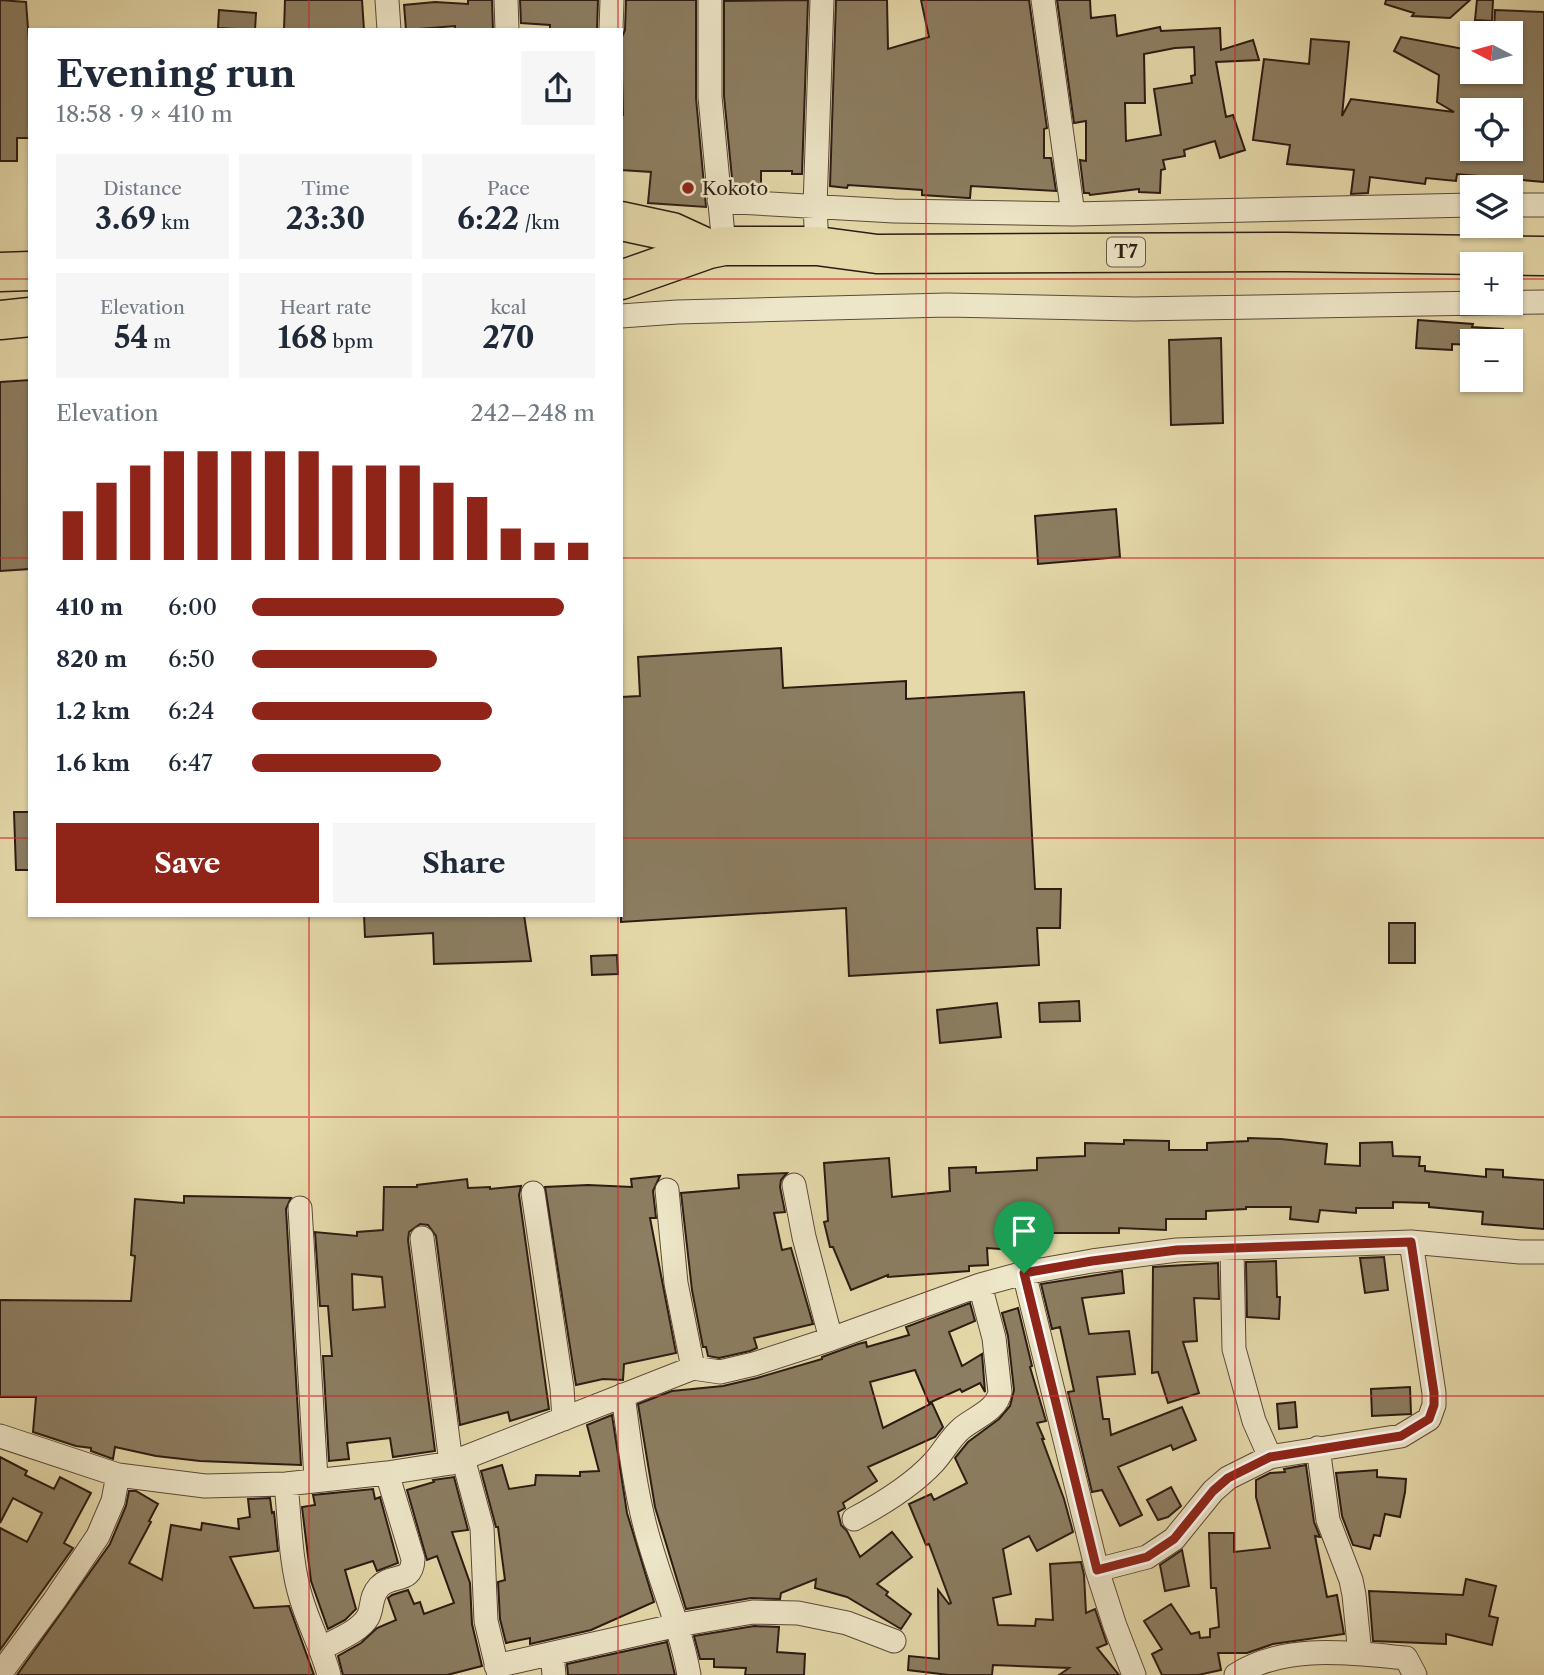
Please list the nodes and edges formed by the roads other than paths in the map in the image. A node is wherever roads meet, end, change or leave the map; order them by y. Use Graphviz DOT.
graph roads {
  1 [pos="387,0"];
  2 [pos="506,0"];
  3 [pos="612,0"];
  4 [pos="710,0"];
  5 [pos="822,0"];
  6 [pos="1043,0"];
  7 [pos="389,28"];
  8 [pos="507,28"];
  9 [pos="611,28"];
  10 [pos="719,201"];
  11 [pos="1460,205"];
  12 [pos="1523,205"];
  13 [pos="1544,205"];
  14 [pos="815,207"];
  15 [pos="1073,214"];
  16 [pos="628,222"];
  17 [pos="817,246"];
  18 [pos="717,248"];
  19 [pos="1544,256"];
  20 [pos="28,271"];
  21 [pos="0,272"];
  22 [pos="629,277"];
  23 [pos="1544,302"];
  24 [pos="623,316"];
  25 [pos="28,317"];
  26 [pos="0,320"];
  27 [pos="794,1185"];
  28 [pos="667,1190"];
  29 [pos="533,1193"];
  30 [pos="300,1208"];
  31 [pos="422,1238"];
  32 [pos="1411,1242"];
  33 [pos="1231,1250"];
  34 [pos="1520,1252"];
  35 [pos="1544,1252"];
  36 [pos="1544,1266"];
  37 [pos="1024,1273"];
  38 [pos="981,1285"];
  39 [pos="831,1339"];
  40 [pos="693,1367"];
  41 [pos="623,1395"];
  42 [pos="564,1419"];
  43 [pos="0,1436"];
  44 [pos="1318,1448"];
  45 [pos="1270,1457"];
  46 [pos="457,1461"];
  47 [pos="387,1473"];
  48 [pos="118,1475"];
  49 [pos="316,1479"];
  50 [pos="286,1484"];
  51 [pos="854,1519"];
  52 [pos="1097,1570"];
  53 [pos="678,1625"];
  54 [pos="894,1641"];
  55 [pos="322,1648"];
  56 [pos="1360,1654"];
  57 [pos="553,1664"];
  58 [pos="498,1670"];
  59 [pos="0,1674"];
  60 [pos="330,1675"];
  61 [pos="689,1675"];
  62 [pos="1134,1675"];
  63 [pos="1236,1675"];
  64 [pos="1415,1675"];
  1 -- 7 [label="street"];
  2 -- 8 [label="street"];
  3 -- 9 [label="street"];
  4 -- 10 [label="street"];
  5 -- 14 [label="street"];
  6 -- 15 [label="street"];
  10 -- 14 [label="street"];
  10 -- 18 [label="street"];
  11 -- 15 [label="street"];
  12 -- 13 [label="street"];
  14 -- 15 [label="street"];
  14 -- 17 [label="street"];
  16 -- 18 [label="highway, T7"];
  16 -- 22 [label="highway"];
  17 -- 18 [label="highway, T7"];
  17 -- 19 [label="highway, T7"];
  18 -- 22 [label="highway, T7"];
  20 -- 21 [label="highway"];
  23 -- 24 [label="street"];
  25 -- 26 [label="highway"];
  27 -- 39 [label="street"];
  28 -- 40 [label="street"];
  29 -- 42 [label="street"];
  30 -- 49 [label="street"];
  31 -- 46 [label="street"];
  32 -- 33 [label="street"];
  32 -- 34 [label="street"];
  32 -- 44 [label="street"];
  33 -- 37 [label="street"];
  33 -- 45 [label="street"];
  34 -- 35 [label="street"];
  34 -- 36 [label="street"];
  37 -- 38 [label="street"];
  37 -- 52 [label="street"];
  38 -- 39 [label="street"];
  38 -- 51 [label="street"];
  39 -- 40 [label="street"];
  40 -- 41 [label="street"];
  41 -- 42 [label="street"];
  41 -- 53 [label="street"];
  42 -- 46 [label="street"];
  43 -- 48 [label="street"];
  44 -- 45 [label="street"];
  44 -- 56 [label="street"];
  45 -- 52 [label="street"];
  46 -- 47 [label="street"];
  46 -- 58 [label="street"];
  47 -- 49 [label="street"];
  47 -- 55 [label="street"];
  48 -- 50 [label="street"];
  48 -- 59 [label="street"];
  49 -- 50 [label="street"];
  50 -- 55 [label="street"];
  52 -- 62 [label="street"];
  53 -- 54 [label="street"];
  53 -- 57 [label="street"];
  53 -- 61 [label="street"];
  55 -- 60 [label="street"];
  56 -- 63 [label="street"];
  56 -- 64 [label="street"];
  57 -- 58 [label="street"];
}
